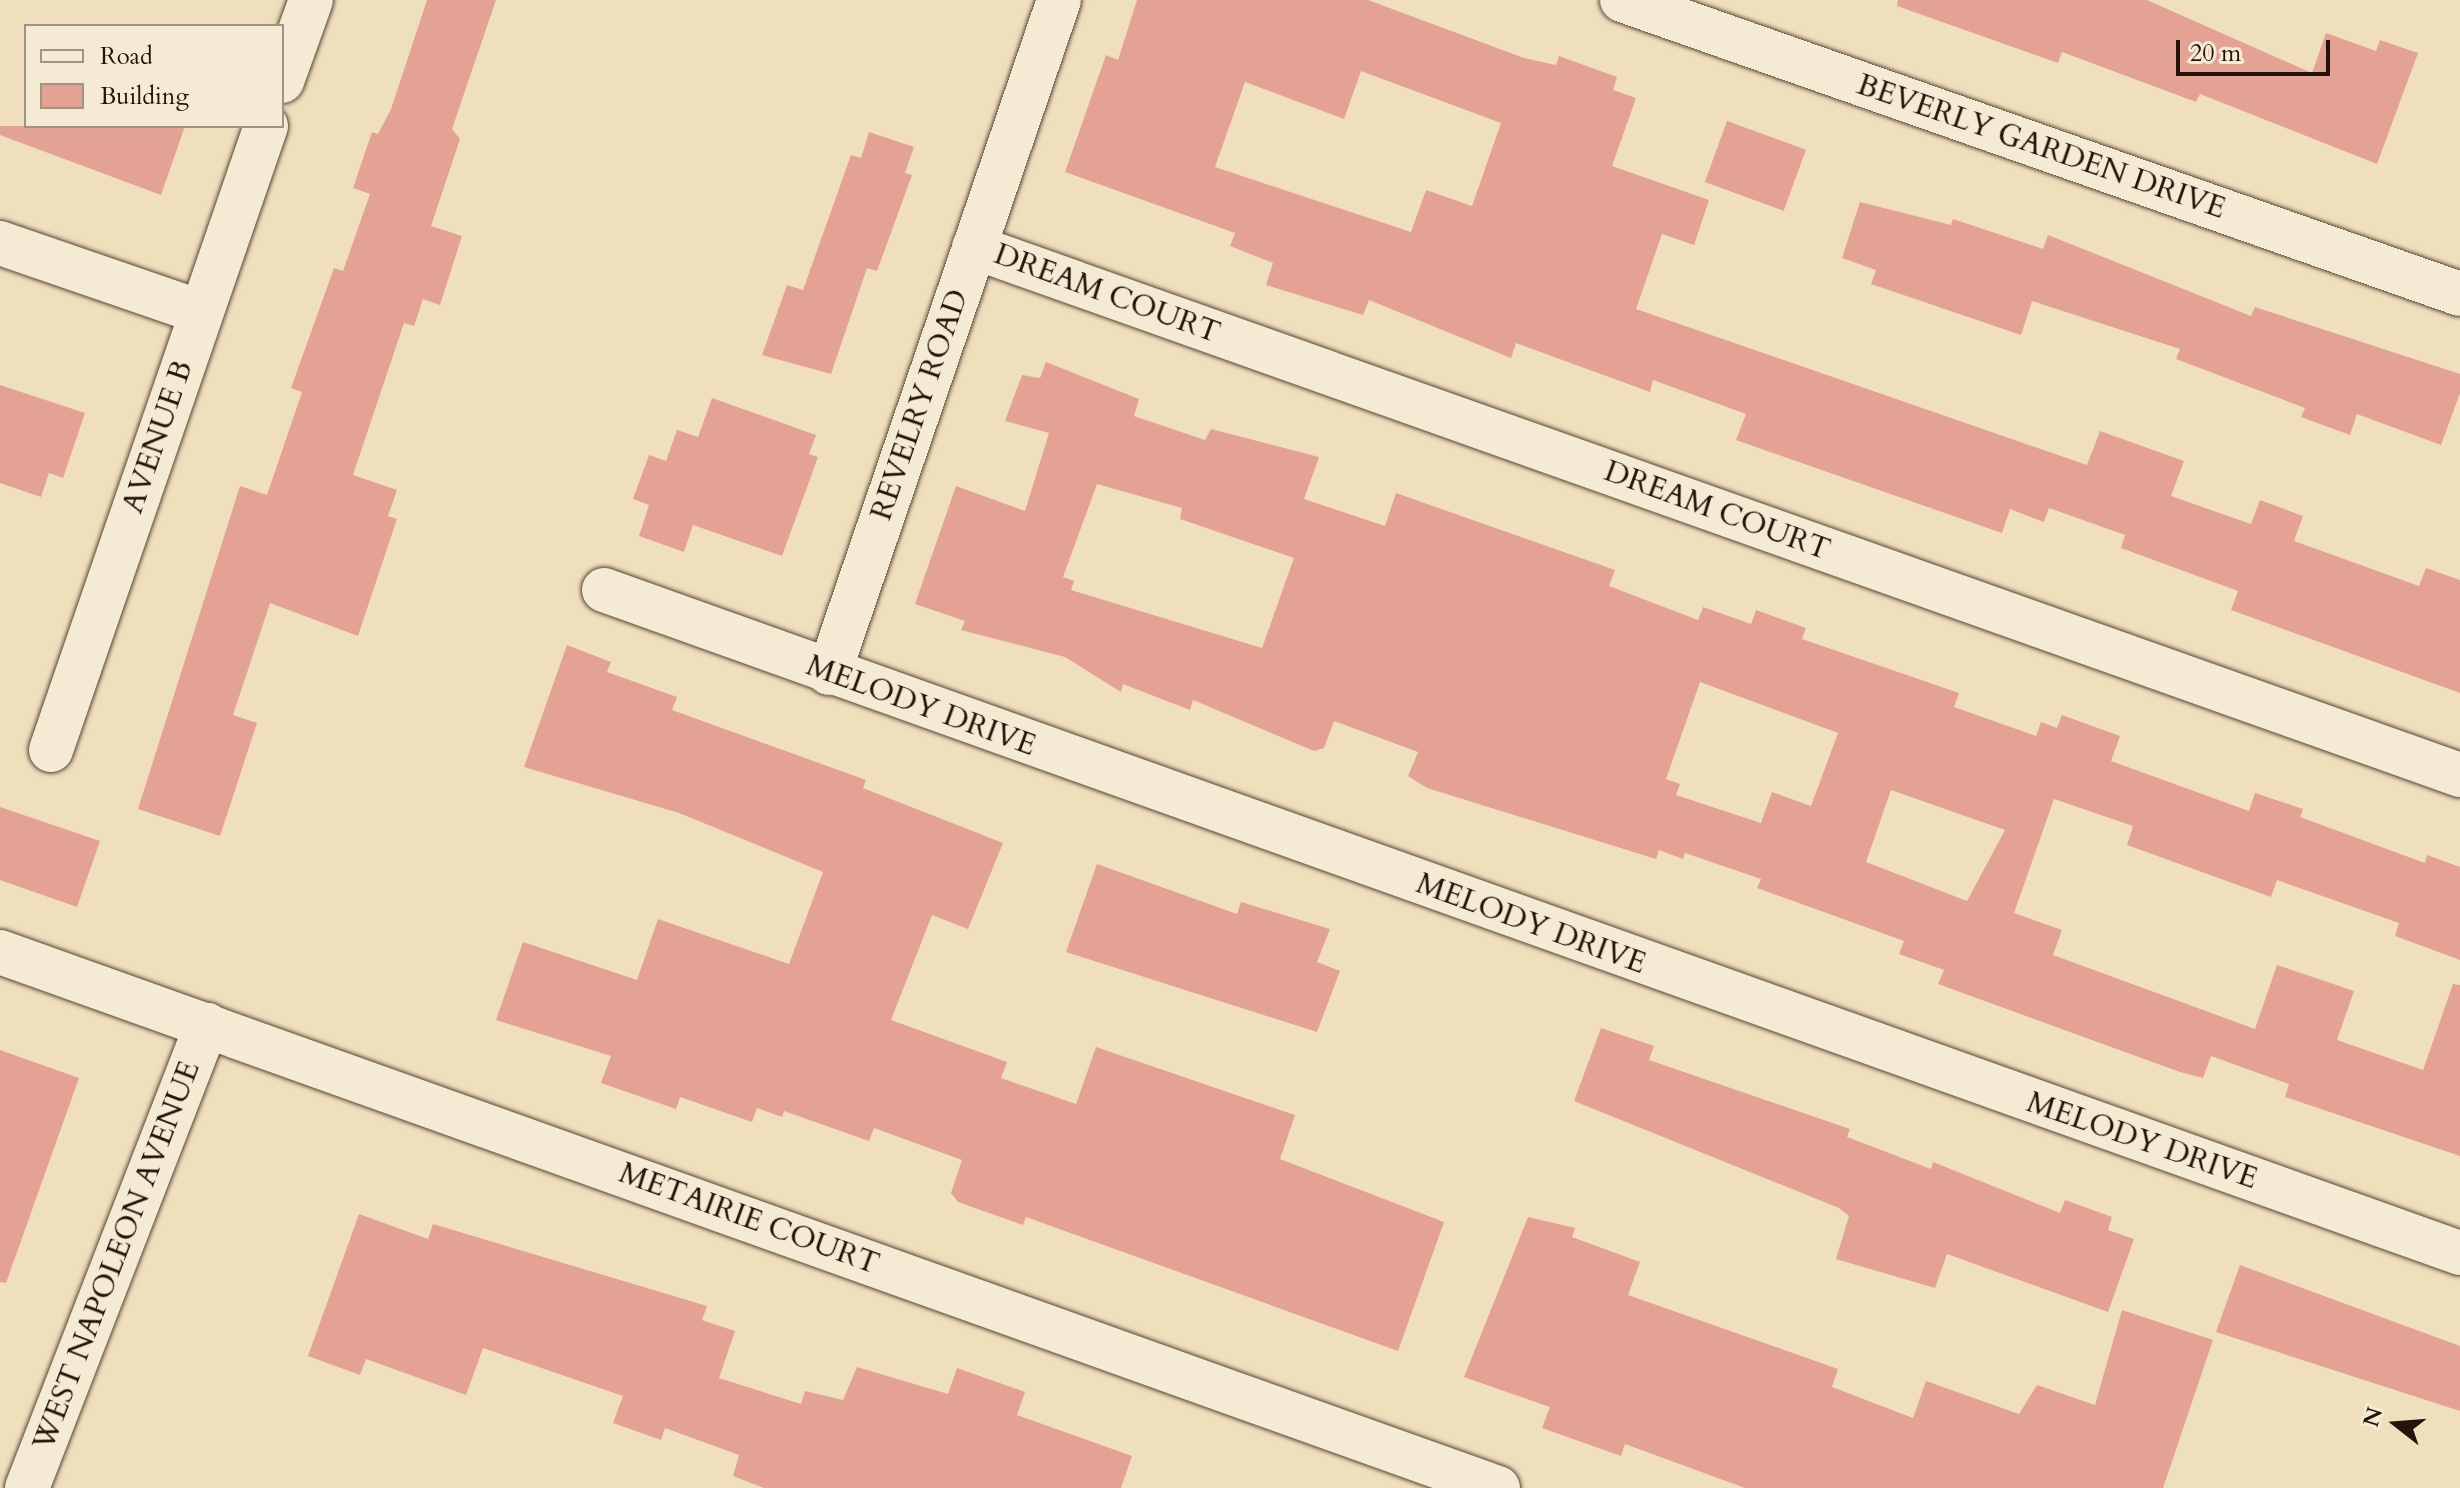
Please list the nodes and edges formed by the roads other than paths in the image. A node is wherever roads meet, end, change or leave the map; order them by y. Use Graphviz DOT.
graph roads {
  1 [pos="311,0"];
  2 [pos="1059,0"];
  3 [pos="1622,0"];
  4 [pos="284,75"];
  5 [pos="265,128"];
  6 [pos="0,243"];
  7 [pos="974,247"];
  8 [pos="2460,294"];
  9 [pos="200,312"];
  10 [pos="604,590"];
  11 [pos="829,673"];
  12 [pos="51,750"];
  13 [pos="2460,775"];
  14 [pos="0,952"];
  15 [pos="207,1025"];
  16 [pos="2460,1253"];
  17 [pos="27,1488"];
  18 [pos="1498,1488"];
  1 -- 4 [label="street"];
  2 -- 7 [label="street, REVELRY ROAD"];
  3 -- 8 [label="street, BEVERLY GARDEN DRIVE"];
  5 -- 9 [label="street, AVENUE B"];
  6 -- 9 [label="street"];
  7 -- 11 [label="street, REVELRY ROAD"];
  7 -- 13 [label="street, DREAM COURT"];
  9 -- 12 [label="street, AVENUE B"];
  10 -- 11 [label="street, MELODY DRIVE"];
  11 -- 16 [label="street, MELODY DRIVE"];
  14 -- 15 [label="street, METAIRIE COURT"];
  15 -- 17 [label="street, WEST NAPOLEON AVENUE"];
  15 -- 18 [label="street, METAIRIE COURT"];
}
